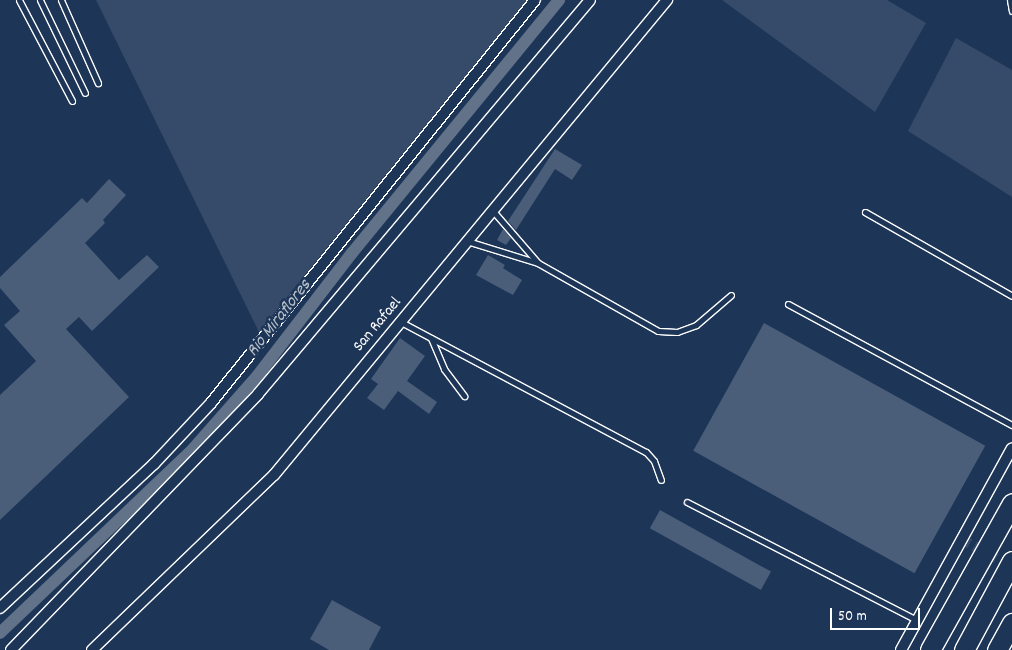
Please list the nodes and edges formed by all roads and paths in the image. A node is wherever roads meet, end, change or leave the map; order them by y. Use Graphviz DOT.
graph roads {
  1 [pos="19,0"];
  2 [pos="40,0"];
  3 [pos="61,0"];
  4 [pos="535,0"];
  5 [pos="590,0"];
  6 [pos="667,0"];
  7 [pos="1010,0"];
  8 [pos="1012,11"];
  9 [pos="98,83"];
  10 [pos="85,93"];
  11 [pos="72,101"];
  12 [pos="493,211"];
  13 [pos="864,212"];
  14 [pos="467,241"];
  15 [pos="538,263"];
  16 [pos="731,295"];
  17 [pos="1012,296"];
  18 [pos="788,304"];
  19 [pos="401,322"];
  20 [pos="431,337"];
  21 [pos="464,396"];
  22 [pos="1012,425"];
  23 [pos="1012,448"];
  24 [pos="661,480"];
  25 [pos="687,502"];
  26 [pos="1012,503"];
  27 [pos="1012,561"];
  28 [pos="0,608"];
  29 [pos="917,620"];
  30 [pos="1012,623"];
  31 [pos="11,650"];
  32 [pos="92,650"];
  33 [pos="900,650"];
  34 [pos="930,650"];
  35 [pos="964,650"];
  36 [pos="997,650"];
  1 -- 11 [label="lane"];
  2 -- 10 [label="lane"];
  3 -- 9 [label="lane"];
  4 -- 28 [label="street"];
  5 -- 31 [label="street"];
  6 -- 12 [label="street, San Rafael"];
  7 -- 8 [label="lane"];
  12 -- 14 [label="street, San Rafael"];
  12 -- 15 [label="lane"];
  13 -- 17 [label="lane"];
  14 -- 15 [label="lane"];
  14 -- 19 [label="street, San Rafael"];
  15 -- 16 [label="lane"];
  18 -- 22 [label="lane"];
  19 -- 20 [label="lane"];
  19 -- 32 [label="street, San Rafael"];
  20 -- 21 [label="lane"];
  20 -- 24 [label="lane"];
  23 -- 29 [label="street"];
  25 -- 29 [label="lane"];
  26 -- 34 [label="highway"];
  27 -- 35 [label="highway"];
  29 -- 33 [label="street"];
  30 -- 36 [label="highway"];
}
